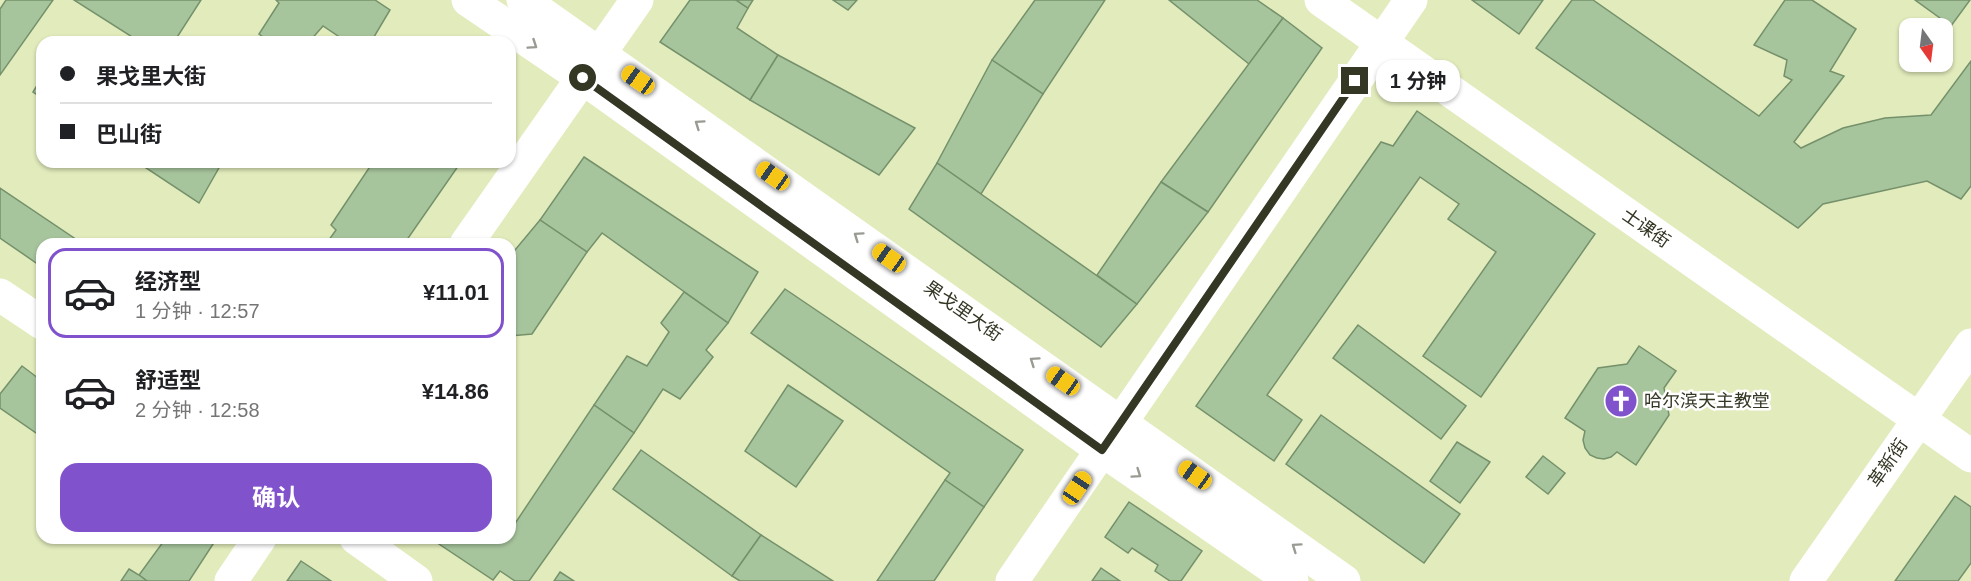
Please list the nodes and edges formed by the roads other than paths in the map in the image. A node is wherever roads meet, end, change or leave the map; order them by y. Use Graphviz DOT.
graph roads {
  1 [pos="468,0"];
  2 [pos="523,0"];
  3 [pos="637,0"];
  4 [pos="1321,0"];
  5 [pos="1410,0"];
  6 [pos="1381,43"];
  7 [pos="591,65"];
  8 [pos="470,238"];
  9 [pos="0,295"];
  10 [pos="36,319"];
  11 [pos="1971,345"];
  12 [pos="1919,420"];
  13 [pos="1121,423"];
  14 [pos="1102,450"];
  15 [pos="1971,456"];
  16 [pos="257,544"];
  17 [pos="364,544"];
  18 [pos="231,581"];
  19 [pos="416,581"];
  20 [pos="1012,581"];
  21 [pos="1292,581"];
  22 [pos="1344,581"];
  23 [pos="1806,581"];
  1 -- 7 [label="main road, 果戈里大街, one-way"];
  2 -- 7 [label="main road, 果戈里大街"];
  3 -- 7 [label="main road"];
  4 -- 6 [label="main road, 士课街"];
  5 -- 6 [label="main road"];
  6 -- 12 [label="main road, 士课街"];
  6 -- 13 [label="main road"];
  7 -- 8 [label="main road"];
  13 -- 7 [label="main road, 果戈里大街, one-way"];
  7 -- 14 [label="main road, 果戈里大街"];
  9 -- 10 [label="main road"];
  11 -- 12 [label="main road, 革新街"];
  12 -- 15 [label="main road, 士课街"];
  12 -- 23 [label="main road, 革新街"];
  13 -- 14 [label="main road"];
  22 -- 13 [label="main road, 果戈里大街, one-way"];
  14 -- 20 [label="main road"];
  14 -- 21 [label="main road, 果戈里大街, one-way"];
  16 -- 18 [label="main road"];
  17 -- 19 [label="main road"];
}
